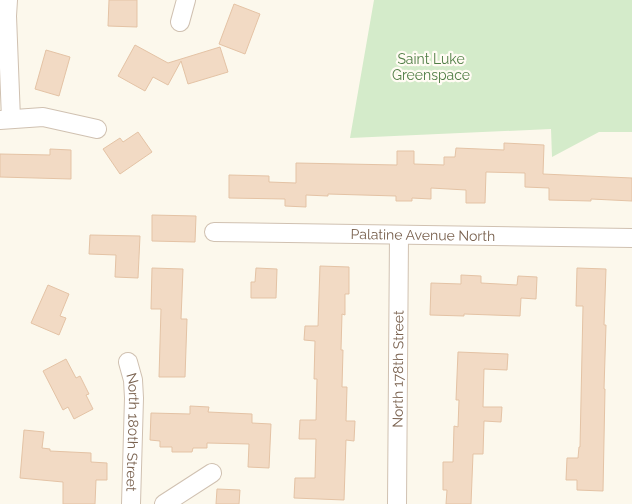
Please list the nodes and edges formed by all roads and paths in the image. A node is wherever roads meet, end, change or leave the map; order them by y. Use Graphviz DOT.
graph roads {
  1 [pos="186,0"];
  2 [pos="8,8"];
  3 [pos="180,22"];
  4 [pos="6,120"];
  5 [pos="97,129"];
  6 [pos="214,232"];
  7 [pos="399,235"];
  8 [pos="632,238"];
  9 [pos="128,362"];
  10 [pos="212,473"];
  11 [pos="132,504"];
  12 [pos="164,504"];
  13 [pos="397,504"];
  1 -- 3 [label="street"];
  2 -- 4 [label="street"];
  4 -- 5 [label="street"];
  6 -- 7 [label="street, Palatine Avenue North"];
  7 -- 8 [label="street, Palatine Avenue North"];
  7 -- 13 [label="street, North 178th Street"];
  9 -- 11 [label="street, North 180th Street"];
  10 -- 12 [label="street"];
}
